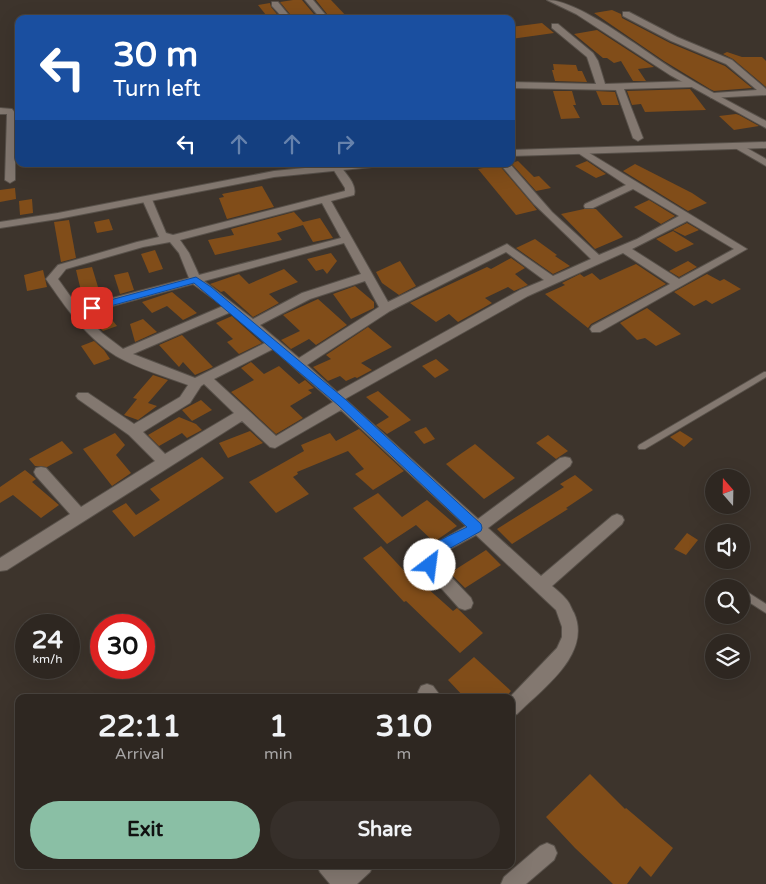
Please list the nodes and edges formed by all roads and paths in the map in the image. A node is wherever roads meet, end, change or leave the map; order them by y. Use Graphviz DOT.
graph roads {
  1 [pos="309,0"];
  2 [pos="551,0"];
  3 [pos="275,4"];
  4 [pos="626,14"];
  5 [pos="285,15"];
  6 [pos="322,15"];
  7 [pos="555,26"];
  8 [pos="692,84"];
  9 [pos="515,85"];
  10 [pos="601,86"];
  11 [pos="619,87"];
  12 [pos="765,92"];
  13 [pos="714,96"];
  14 [pos="0,111"];
  15 [pos="766,125"];
  16 [pos="638,138"];
  17 [pos="766,145"];
  18 [pos="738,146"];
  19 [pos="581,152"];
  20 [pos="515,153"];
  21 [pos="766,163"];
  22 [pos="11,165"];
  23 [pos="0,167"];
  24 [pos="343,167"];
  25 [pos="507,167"];
  26 [pos="338,168"];
  27 [pos="10,180"];
  28 [pos="633,185"];
  29 [pos="147,199"];
  30 [pos="325,200"];
  31 [pos="589,206"];
  32 [pos="686,217"];
  33 [pos="0,225"];
  34 [pos="173,238"];
  35 [pos="348,239"];
  36 [pos="622,248"];
  37 [pos="598,259"];
  38 [pos="368,276"];
  39 [pos="196,280"];
  40 [pos="552,280"];
  41 [pos="679,284"];
  42 [pos="232,308"];
  43 [pos="386,308"];
  44 [pos="75,312"];
  45 [pos="251,324"];
  46 [pos="596,329"];
  47 [pos="273,344"];
  48 [pos="123,354"];
  49 [pos="298,365"];
  50 [pos="766,374"];
  51 [pos="201,380"];
  52 [pos="83,396"];
  53 [pos="339,400"];
  54 [pos="244,414"];
  55 [pos="134,431"];
  56 [pos="642,447"];
  57 [pos="164,462"];
  58 [pos="565,462"];
  59 [pos="41,472"];
  60 [pos="80,516"];
  61 [pos="617,520"];
  62 [pos="476,528"];
  63 [pos="2,565"];
  64 [pos="542,585"];
  65 [pos="750,598"];
  66 [pos="465,603"];
  67 [pos="766,609"];
  68 [pos="515,704"];
  69 [pos="547,854"];
  70 [pos="330,869"];
  71 [pos="358,869"];
  72 [pos="343,884"];
  73 [pos="511,884"];
  1 -- 6 [label="street"];
  2 -- 8 [label="street"];
  3 -- 5 [label="street"];
  4 -- 12 [label="street"];
  7 -- 10 [label="street"];
  8 -- 11 [label="street"];
  8 -- 13 [label="street"];
  9 -- 10 [label="street"];
  10 -- 11 [label="street"];
  11 -- 16 [label="street"];
  12 -- 13 [label="street"];
  13 -- 15 [label="street"];
  14 -- 22 [label="street"];
  17 -- 18 [label="street"];
  18 -- 19 [label="street"];
  18 -- 21 [label="street"];
  19 -- 20 [label="street"];
  19 -- 28 [label="street"];
  22 -- 23 [label="street"];
  22 -- 27 [label="street"];
  24 -- 26 [label="street"];
  25 -- 37 [label="street"];
  26 -- 29 [label="street"];
  26 -- 30 [label="street"];
  28 -- 31 [label="street"];
  28 -- 32 [label="street"];
  29 -- 33 [label="street"];
  29 -- 34 [label="street"];
  30 -- 34 [label="street"];
  30 -- 35 [label="street"];
  32 -- 36 [label="street"];
  32 -- 41 [label="street"];
  34 -- 39 [label="street"];
  34 -- 44 [label="street"];
  35 -- 38 [label="street"];
  35 -- 39 [label="street"];
  36 -- 37 [label="street"];
  36 -- 41 [label="street"];
  37 -- 40 [label="street"];
  38 -- 43 [label="street"];
  38 -- 45 [label="street"];
  39 -- 42 [label="street"];
  39 -- 44 [label="street"];
  40 -- 43 [label="street"];
  40 -- 53 [label="street"];
  41 -- 46 [label="street"];
  42 -- 45 [label="street"];
  42 -- 48 [label="street"];
  43 -- 49 [label="street"];
  44 -- 48 [label="street"];
  45 -- 47 [label="street"];
  47 -- 49 [label="street"];
  47 -- 51 [label="street"];
  48 -- 51 [label="street"];
  49 -- 53 [label="street"];
  50 -- 56 [label="lane"];
  51 -- 54 [label="street"];
  51 -- 55 [label="street"];
  52 -- 55 [label="street"];
  53 -- 54 [label="street"];
  53 -- 62 [label="street"];
  54 -- 57 [label="street"];
  55 -- 57 [label="street"];
  57 -- 60 [label="street"];
  58 -- 62 [label="street"];
  59 -- 60 [label="street"];
  60 -- 63 [label="street"];
  61 -- 64 [label="street"];
  62 -- 64 [label="street"];
  62 -- 66 [label="street"];
  64 -- 68 [label="street"];
  65 -- 67 [label="lane"];
  69 -- 73 [label="street"];
  70 -- 72 [label="street"];
  71 -- 72 [label="street"];
}
